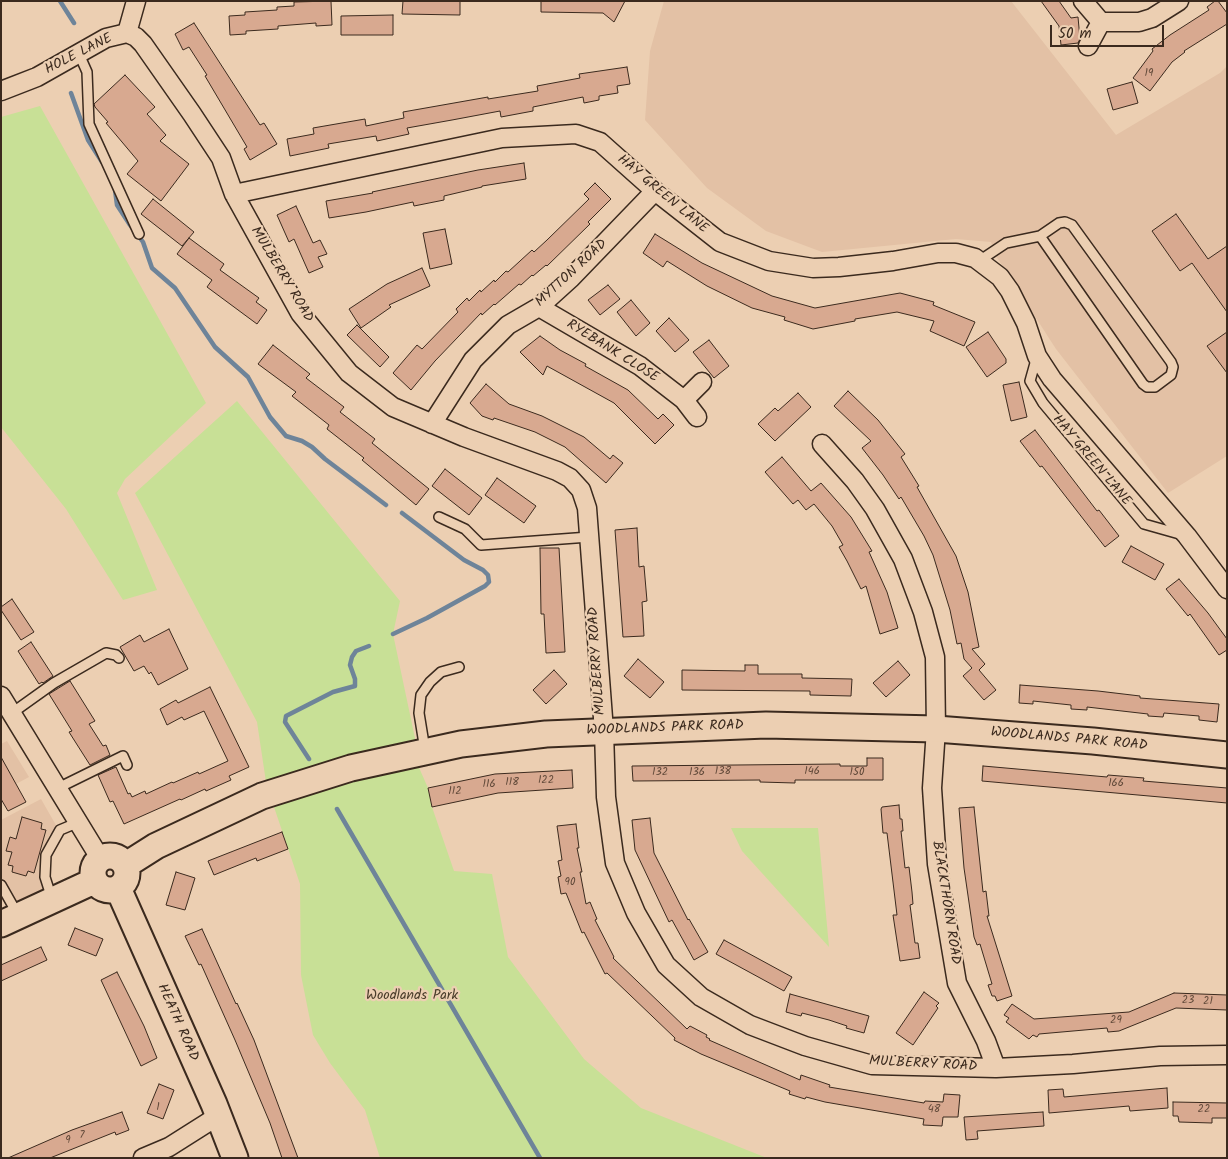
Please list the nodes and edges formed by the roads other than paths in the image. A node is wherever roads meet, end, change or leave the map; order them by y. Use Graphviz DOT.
graph roads {
  1 [pos="136,1"];
  2 [pos="1083,1"];
  3 [pos="1179,1"];
  4 [pos="1101,22"];
  5 [pos="127,33"];
  6 [pos="1088,46"];
  7 [pos="79,54"];
  8 [pos="1,91"];
  9 [pos="655,191"];
  10 [pos="234,194"];
  11 [pos="140,234"];
  12 [pos="1040,236"];
  13 [pos="979,261"];
  14 [pos="539,307"];
  15 [pos="1037,356"];
  16 [pos="702,382"];
  17 [pos="684,400"];
  18 [pos="697,417"];
  19 [pos="432,424"];
  20 [pos="822,444"];
  21 [pos="439,517"];
  22 [pos="1188,536"];
  23 [pos="589,537"];
  24 [pos="1227,589"];
  25 [pos="119,658"];
  26 [pos="459,667"];
  27 [pos="1,696"];
  28 [pos="12,714"];
  29 [pos="936,729"];
  30 [pos="604,731"];
  31 [pos="426,752"];
  32 [pos="1227,755"];
  33 [pos="128,766"];
  34 [pos="58,788"];
  35 [pos="79,822"];
  36 [pos="126,865"];
  37 [pos="97,870"];
  38 [pos="1,885"];
  39 [pos="118,888"];
  40 [pos="53,901"];
  41 [pos="10,921"];
  42 [pos="1227,1055"];
  43 [pos="996,1068"];
  44 [pos="218,1116"];
  45 [pos="143,1158"];
  46 [pos="234,1158"];
  1 -- 5 [label="street, HOLE LANE"];
  2 -- 4 [label="street"];
  3 -- 4 [label="street"];
  4 -- 6 [label="street"];
  5 -- 7 [label="street, HOLE LANE"];
  5 -- 10 [label="street, MULBERRY ROAD"];
  7 -- 8 [label="street, HOLE LANE"];
  7 -- 11 [label="lane"];
  9 -- 10 [label="street, HAY GREEN LANE"];
  9 -- 13 [label="street, HAY GREEN LANE"];
  9 -- 14 [label="street, MYTTON ROAD"];
  10 -- 19 [label="street, MULBERRY ROAD"];
  12 -- 12 [label="lane"];
  12 -- 13 [label="lane"];
  13 -- 15 [label="street, HAY GREEN LANE"];
  14 -- 17 [label="street, RYEBANK CLOSE"];
  14 -- 19 [label="street, MYTTON ROAD"];
  15 -- 22 [label="street, HAY GREEN LANE"];
  15 -- 22 [label="lane, HAY GREEN LANE"];
  16 -- 17 [label="street"];
  17 -- 18 [label="street, RYEBANK CLOSE"];
  19 -- 23 [label="street, MULBERRY ROAD"];
  20 -- 29 [label="street, BLACKTHORN ROAD"];
  21 -- 23 [label="lane"];
  22 -- 24 [label="street, HAY GREEN LANE"];
  23 -- 30 [label="street, MULBERRY ROAD"];
  25 -- 28 [label="lane"];
  26 -- 31 [label="lane"];
  27 -- 28 [label="street"];
  28 -- 34 [label="street"];
  29 -- 30 [label="street, WOODLANDS PARK ROAD"];
  29 -- 32 [label="street, WOODLANDS PARK ROAD"];
  29 -- 43 [label="street, BLACKTHORN ROAD"];
  30 -- 31 [label="street, WOODLANDS PARK ROAD"];
  30 -- 43 [label="street, MULBERRY ROAD"];
  31 -- 36 [label="street, WOODLANDS PARK ROAD"];
  33 -- 34 [label="lane"];
  34 -- 35 [label="street"];
  35 -- 37 [label="street"];
  35 -- 40 [label="lane"];
  36 -- 37 [label="street"];
  36 -- 39 [label="street"];
  37 -- 39 [label="street"];
  37 -- 40 [label="street"];
  38 -- 41 [label="lane"];
  39 -- 44 [label="street, HEATH ROAD"];
  40 -- 41 [label="street"];
  42 -- 43 [label="street, MULBERRY ROAD"];
  44 -- 45 [label="street"];
  44 -- 46 [label="street, HEATH ROAD"];
}
